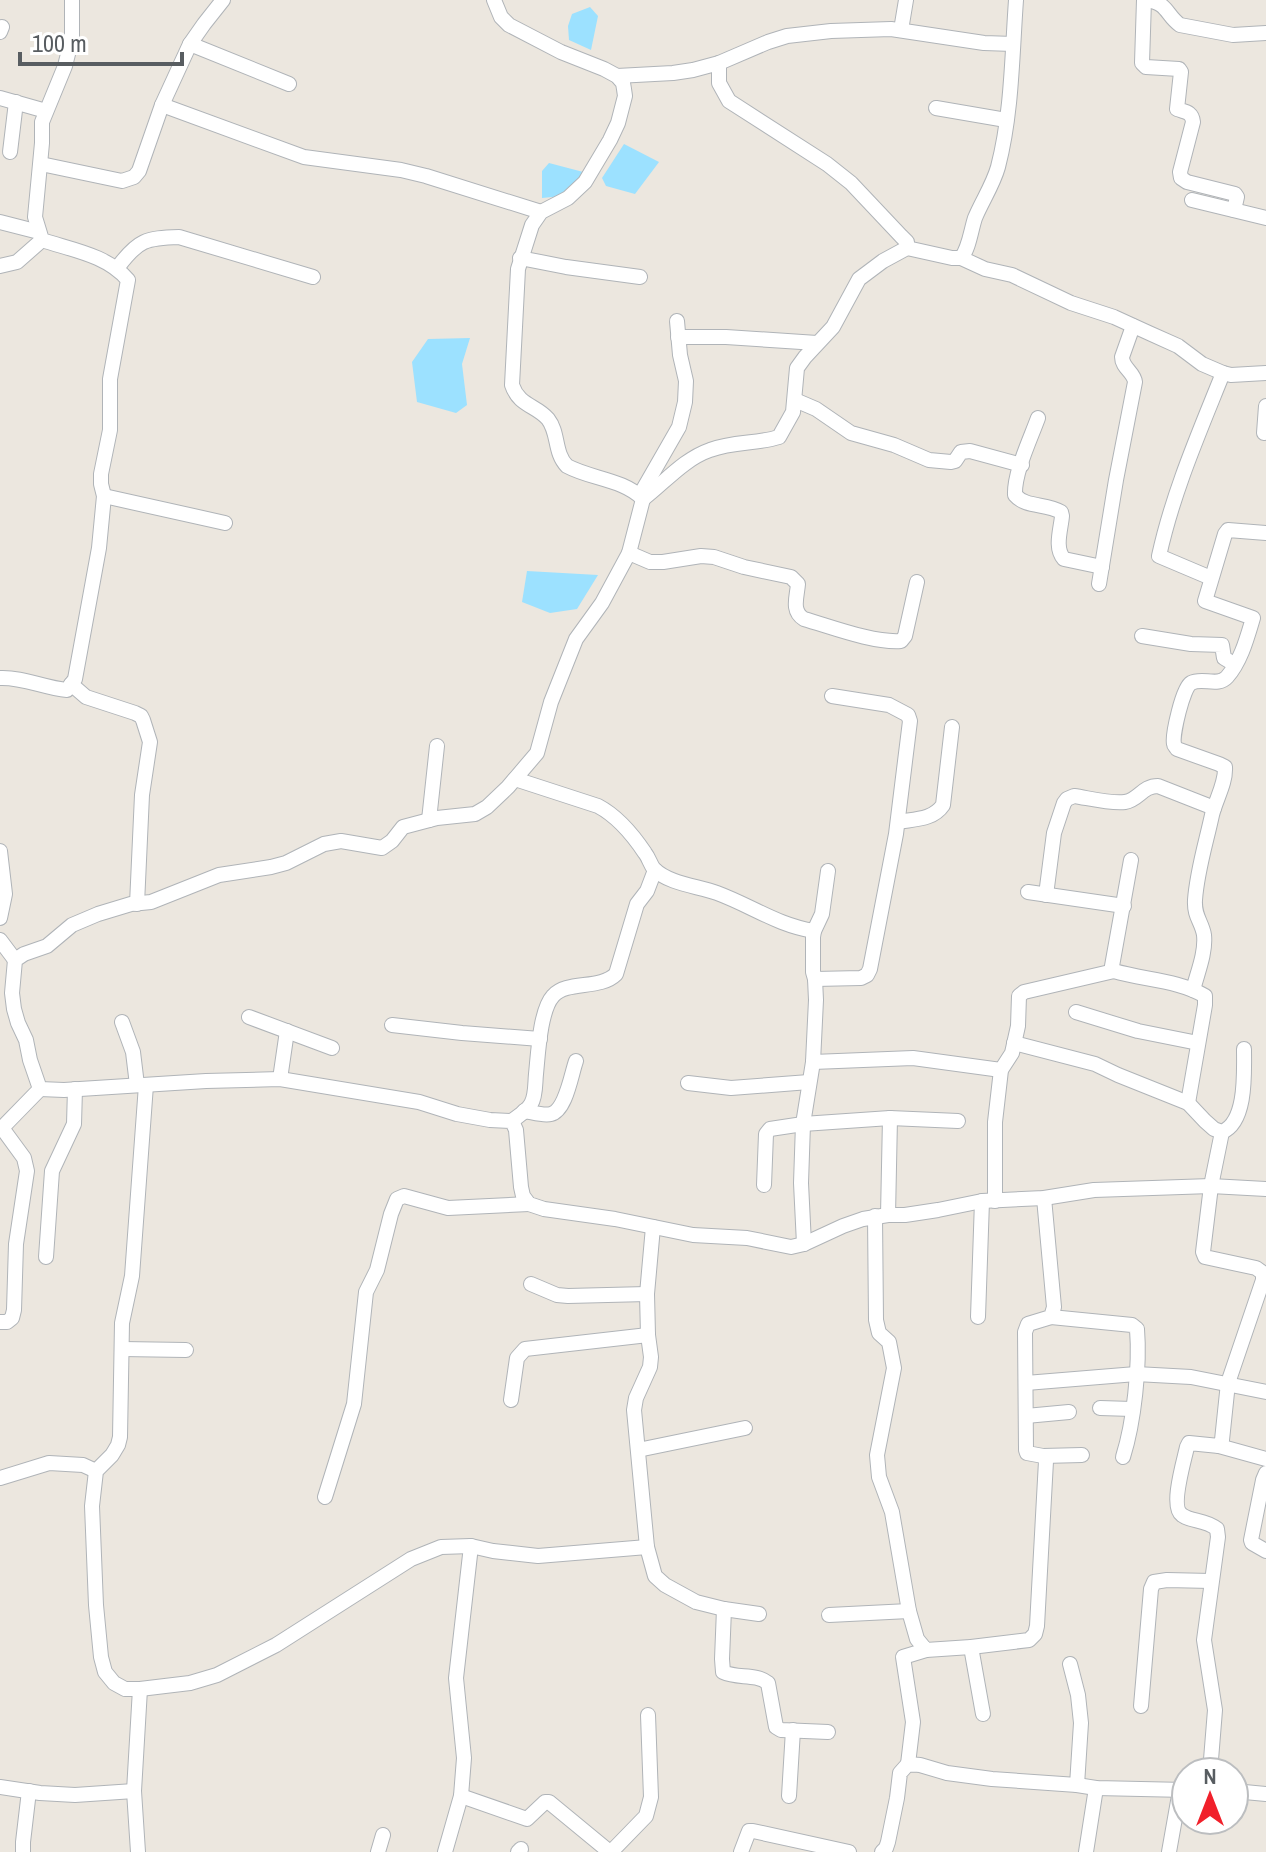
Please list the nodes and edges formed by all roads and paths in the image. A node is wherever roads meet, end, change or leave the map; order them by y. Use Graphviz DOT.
graph roads {
  1 [pos="72,0"];
  2 [pos="223,0"];
  3 [pos="494,0"];
  4 [pos="906,0"];
  5 [pos="1016,0"];
  6 [pos="1146,0"];
  7 [pos="901,30"];
  8 [pos="1266,33"];
  9 [pos="190,44"];
  10 [pos="1013,44"];
  11 [pos="719,63"];
  12 [pos="617,76"];
  13 [pos="289,84"];
  14 [pos="966,96"];
  15 [pos="0,98"];
  16 [pos="16,102"];
  17 [pos="162,105"];
  18 [pos="936,108"];
  19 [pos="46,111"];
  20 [pos="963,112"];
  21 [pos="1006,120"];
  22 [pos="10,152"];
  23 [pos="41,164"];
  24 [pos="1192,200"];
  25 [pos="1234,210"];
  26 [pos="541,212"];
  27 [pos="1266,218"];
  28 [pos="0,222"];
  29 [pos="41,236"];
  30 [pos="907,248"];
  31 [pos="520,258"];
  32 [pos="961,258"];
  33 [pos="0,266"];
  34 [pos="118,267"];
  35 [pos="313,277"];
  36 [pos="640,277"];
  37 [pos="677,321"];
  38 [pos="1133,326"];
  39 [pos="678,337"];
  40 [pos="817,343"];
  41 [pos="1223,373"];
  42 [pos="1266,373"];
  43 [pos="795,400"];
  44 [pos="1266,406"];
  45 [pos="1038,418"];
  46 [pos="1264,433"];
  47 [pos="1022,465"];
  48 [pos="104,496"];
  49 [pos="641,497"];
  50 [pos="225,523"];
  51 [pos="1266,533"];
  52 [pos="629,553"];
  53 [pos="1102,567"];
  54 [pos="1211,578"];
  55 [pos="917,582"];
  56 [pos="1099,584"];
  57 [pos="1142,636"];
  58 [pos="1234,664"];
  59 [pos="0,678"];
  60 [pos="71,684"];
  61 [pos="832,696"];
  62 [pos="952,727"];
  63 [pos="437,746"];
  64 [pos="515,779"];
  65 [pos="1214,808"];
  66 [pos="429,820"];
  67 [pos="898,822"];
  68 [pos="0,851"];
  69 [pos="1131,860"];
  70 [pos="655,870"];
  71 [pos="828,871"];
  72 [pos="1028,892"];
  73 [pos="1046,895"];
  74 [pos="137,904"];
  75 [pos="1124,906"];
  76 [pos="0,918"];
  77 [pos="814,931"];
  78 [pos="0,940"];
  79 [pos="15,960"];
  80 [pos="1114,971"];
  81 [pos="815,979"];
  82 [pos="1193,990"];
  83 [pos="1076,1012"];
  84 [pos="249,1017"];
  85 [pos="122,1022"];
  86 [pos="392,1025"];
  87 [pos="287,1031"];
  88 [pos="540,1039"];
  89 [pos="1014,1043"];
  90 [pos="1198,1043"];
  91 [pos="332,1048"];
  92 [pos="1244,1049"];
  93 [pos="576,1061"];
  94 [pos="813,1062"];
  95 [pos="1001,1070"];
  96 [pos="280,1079"];
  97 [pos="809,1082"];
  98 [pos="688,1083"];
  99 [pos="142,1085"];
  100 [pos="40,1089"];
  101 [pos="75,1089"];
  102 [pos="1188,1103"];
  103 [pos="524,1111"];
  104 [pos="890,1118"];
  105 [pos="512,1121"];
  106 [pos="958,1121"];
  107 [pos="803,1124"];
  108 [pos="1,1129"];
  109 [pos="1222,1132"];
  110 [pos="764,1185"];
  111 [pos="1211,1186"];
  112 [pos="1266,1189"];
  113 [pos="1044,1198"];
  114 [pos="989,1201"];
  115 [pos="529,1204"];
  116 [pos="881,1216"];
  117 [pos="653,1227"];
  118 [pos="804,1244"];
  119 [pos="46,1257"];
  120 [pos="531,1284"];
  121 [pos="647,1294"];
  122 [pos="978,1317"];
  123 [pos="1051,1317"];
  124 [pos="0,1322"];
  125 [pos="648,1335"];
  126 [pos="122,1349"];
  127 [pos="186,1350"];
  128 [pos="1136,1374"];
  129 [pos="1026,1383"];
  130 [pos="1228,1383"];
  131 [pos="1266,1392"];
  132 [pos="511,1400"];
  133 [pos="1100,1408"];
  134 [pos="1132,1409"];
  135 [pos="1069,1412"];
  136 [pos="1026,1416"];
  137 [pos="745,1428"];
  138 [pos="1219,1446"];
  139 [pos="638,1450"];
  140 [pos="1082,1455"];
  141 [pos="1043,1456"];
  142 [pos="1123,1457"];
  143 [pos="1266,1459"];
  144 [pos="96,1471"];
  145 [pos="1266,1473"];
  146 [pos="0,1478"];
  147 [pos="325,1497"];
  148 [pos="471,1546"];
  149 [pos="647,1547"];
  150 [pos="1266,1551"];
  151 [pos="1211,1581"];
  152 [pos="724,1609"];
  153 [pos="909,1611"];
  154 [pos="759,1614"];
  155 [pos="829,1615"];
  156 [pos="971,1647"];
  157 [pos="926,1650"];
  158 [pos="1070,1664"];
  159 [pos="140,1689"];
  160 [pos="1141,1706"];
  161 [pos="983,1714"];
  162 [pos="648,1715"];
  163 [pos="793,1730"];
  164 [pos="828,1732"];
  165 [pos="1211,1756"];
  166 [pos="908,1764"];
  167 [pos="1077,1785"];
  168 [pos="0,1787"];
  169 [pos="1096,1788"];
  170 [pos="1170,1790"];
  171 [pos="29,1791"];
  172 [pos="134,1791"];
  173 [pos="461,1796"];
  174 [pos="789,1796"];
  175 [pos="383,1835"];
  176 [pos="23,1852"];
  177 [pos="138,1852"];
  178 [pos="378,1852"];
  179 [pos="445,1852"];
  180 [pos="741,1852"];
  181 [pos="849,1852"];
  182 [pos="882,1852"];
  183 [pos="1086,1852"];
  1 -- 19 [label="street"];
  2 -- 9 [label="street"];
  3 -- 12 [label="street"];
  4 -- 7 [label="street"];
  5 -- 10 [label="street"];
  6 -- 8 [label="street"];
  6 -- 25 [label="street"];
  7 -- 10 [label="street"];
  7 -- 11 [label="street"];
  9 -- 13 [label="street"];
  9 -- 17 [label="street"];
  10 -- 21 [label="street"];
  11 -- 12 [label="street"];
  11 -- 30 [label="street"];
  12 -- 26 [label="street"];
  14 -- 20 [label="street"];
  15 -- 16 [label="street"];
  16 -- 19 [label="street"];
  16 -- 22 [label="street"];
  17 -- 23 [label="street"];
  17 -- 26 [label="street"];
  18 -- 20 [label="street"];
  19 -- 23 [label="street"];
  20 -- 21 [label="street"];
  21 -- 32 [label="street"];
  23 -- 29 [label="street"];
  24 -- 25 [label="street"];
  25 -- 27 [label="street"];
  26 -- 31 [label="street"];
  28 -- 29 [label="street"];
  29 -- 33 [label="street"];
  29 -- 34 [label="street"];
  30 -- 32 [label="street"];
  30 -- 40 [label="street"];
  31 -- 36 [label="street"];
  31 -- 49 [label="street"];
  32 -- 38 [label="street"];
  34 -- 35 [label="street"];
  34 -- 48 [label="street"];
  37 -- 39 [label="street"];
  38 -- 41 [label="street"];
  38 -- 53 [label="street"];
  39 -- 40 [label="street"];
  39 -- 49 [label="street"];
  40 -- 43 [label="street"];
  41 -- 42 [label="street"];
  41 -- 54 [label="street"];
  43 -- 47 [label="street"];
  43 -- 49 [label="street"];
  44 -- 46 [label="street"];
  45 -- 47 [label="street"];
  47 -- 53 [label="street"];
  48 -- 50 [label="street"];
  48 -- 60 [label="street"];
  49 -- 52 [label="street"];
  51 -- 54 [label="street"];
  52 -- 55 [label="street"];
  52 -- 64 [label="street"];
  53 -- 56 [label="street"];
  54 -- 58 [label="street"];
  57 -- 58 [label="street"];
  58 -- 65 [label="street"];
  59 -- 60 [label="street"];
  60 -- 74 [label="street"];
  61 -- 67 [label="street"];
  62 -- 67 [label="street"];
  63 -- 66 [label="street"];
  64 -- 66 [label="street"];
  64 -- 70 [label="street"];
  65 -- 73 [label="street"];
  65 -- 82 [label="street"];
  66 -- 74 [label="street"];
  67 -- 81 [label="street"];
  68 -- 76 [label="street"];
  69 -- 75 [label="street"];
  70 -- 77 [label="street"];
  70 -- 88 [label="street"];
  71 -- 77 [label="street"];
  72 -- 73 [label="street"];
  73 -- 75 [label="street"];
  74 -- 79 [label="street"];
  75 -- 80 [label="street"];
  77 -- 81 [label="street"];
  78 -- 79 [label="street"];
  79 -- 100 [label="street"];
  80 -- 82 [label="street"];
  80 -- 89 [label="street"];
  81 -- 94 [label="street"];
  82 -- 90 [label="street"];
  83 -- 90 [label="street"];
  84 -- 87 [label="street"];
  85 -- 99 [label="street"];
  86 -- 88 [label="street"];
  87 -- 91 [label="street"];
  87 -- 96 [label="street"];
  88 -- 103 [label="street"];
  89 -- 95 [label="street"];
  89 -- 102 [label="street"];
  90 -- 102 [label="street"];
  92 -- 109 [label="street"];
  93 -- 103 [label="street"];
  94 -- 95 [label="street"];
  94 -- 97 [label="street"];
  95 -- 114 [label="street"];
  96 -- 99 [label="street"];
  96 -- 105 [label="street"];
  97 -- 98 [label="street"];
  97 -- 107 [label="street"];
  99 -- 101 [label="street"];
  99 -- 126 [label="street"];
  100 -- 101 [label="street"];
  100 -- 108 [label="street"];
  101 -- 119 [label="street"];
  102 -- 109 [label="street"];
  103 -- 105 [label="street"];
  104 -- 106 [label="street"];
  104 -- 107 [label="street"];
  104 -- 116 [label="street"];
  105 -- 115 [label="street"];
  107 -- 110 [label="street"];
  107 -- 118 [label="street"];
  108 -- 124 [label="street"];
  109 -- 111 [label="street"];
  111 -- 112 [label="street"];
  111 -- 113 [label="street"];
  111 -- 130 [label="street"];
  113 -- 114 [label="street"];
  113 -- 123 [label="street"];
  114 -- 116 [label="street"];
  114 -- 122 [label="street"];
  115 -- 117 [label="street"];
  115 -- 147 [label="street"];
  116 -- 118 [label="street"];
  116 -- 153 [label="street"];
  117 -- 118 [label="street"];
  117 -- 121 [label="street"];
  120 -- 121 [label="street"];
  121 -- 125 [label="street"];
  123 -- 128 [label="street"];
  123 -- 129 [label="street"];
  125 -- 132 [label="street"];
  125 -- 139 [label="street"];
  126 -- 127 [label="street"];
  126 -- 144 [label="street"];
  128 -- 129 [label="street"];
  128 -- 130 [label="street"];
  128 -- 134 [label="street"];
  129 -- 136 [label="street"];
  130 -- 131 [label="street"];
  130 -- 138 [label="street"];
  133 -- 134 [label="street"];
  134 -- 142 [label="street"];
  135 -- 136 [label="street"];
  136 -- 141 [label="street"];
  137 -- 139 [label="street"];
  138 -- 143 [label="street"];
  138 -- 151 [label="street"];
  139 -- 149 [label="street"];
  140 -- 141 [label="street"];
  141 -- 156 [label="street"];
  144 -- 146 [label="street"];
  144 -- 159 [label="street"];
  145 -- 150 [label="street"];
  148 -- 149 [label="street"];
  148 -- 159 [label="street"];
  148 -- 173 [label="street"];
  149 -- 152 [label="street"];
  151 -- 160 [label="street"];
  151 -- 165 [label="street"];
  152 -- 154 [label="street"];
  152 -- 163 [label="street"];
  153 -- 155 [label="street"];
  153 -- 157 [label="street"];
  156 -- 157 [label="street"];
  156 -- 161 [label="street"];
  157 -- 166 [label="street"];
  158 -- 167 [label="street"];
  159 -- 172 [label="street"];
  162 -- 173 [label="street"];
  163 -- 164 [label="street"];
  163 -- 174 [label="street"];
  166 -- 167 [label="street"];
  166 -- 182 [label="street"];
  167 -- 169 [label="street"];
  168 -- 171 [label="street"];
  169 -- 170 [label="street"];
  169 -- 183 [label="street"];
  171 -- 172 [label="street"];
  171 -- 176 [label="street"];
  172 -- 177 [label="street"];
  173 -- 179 [label="street"];
  175 -- 178 [label="street"];
  180 -- 181 [label="street"];
}
